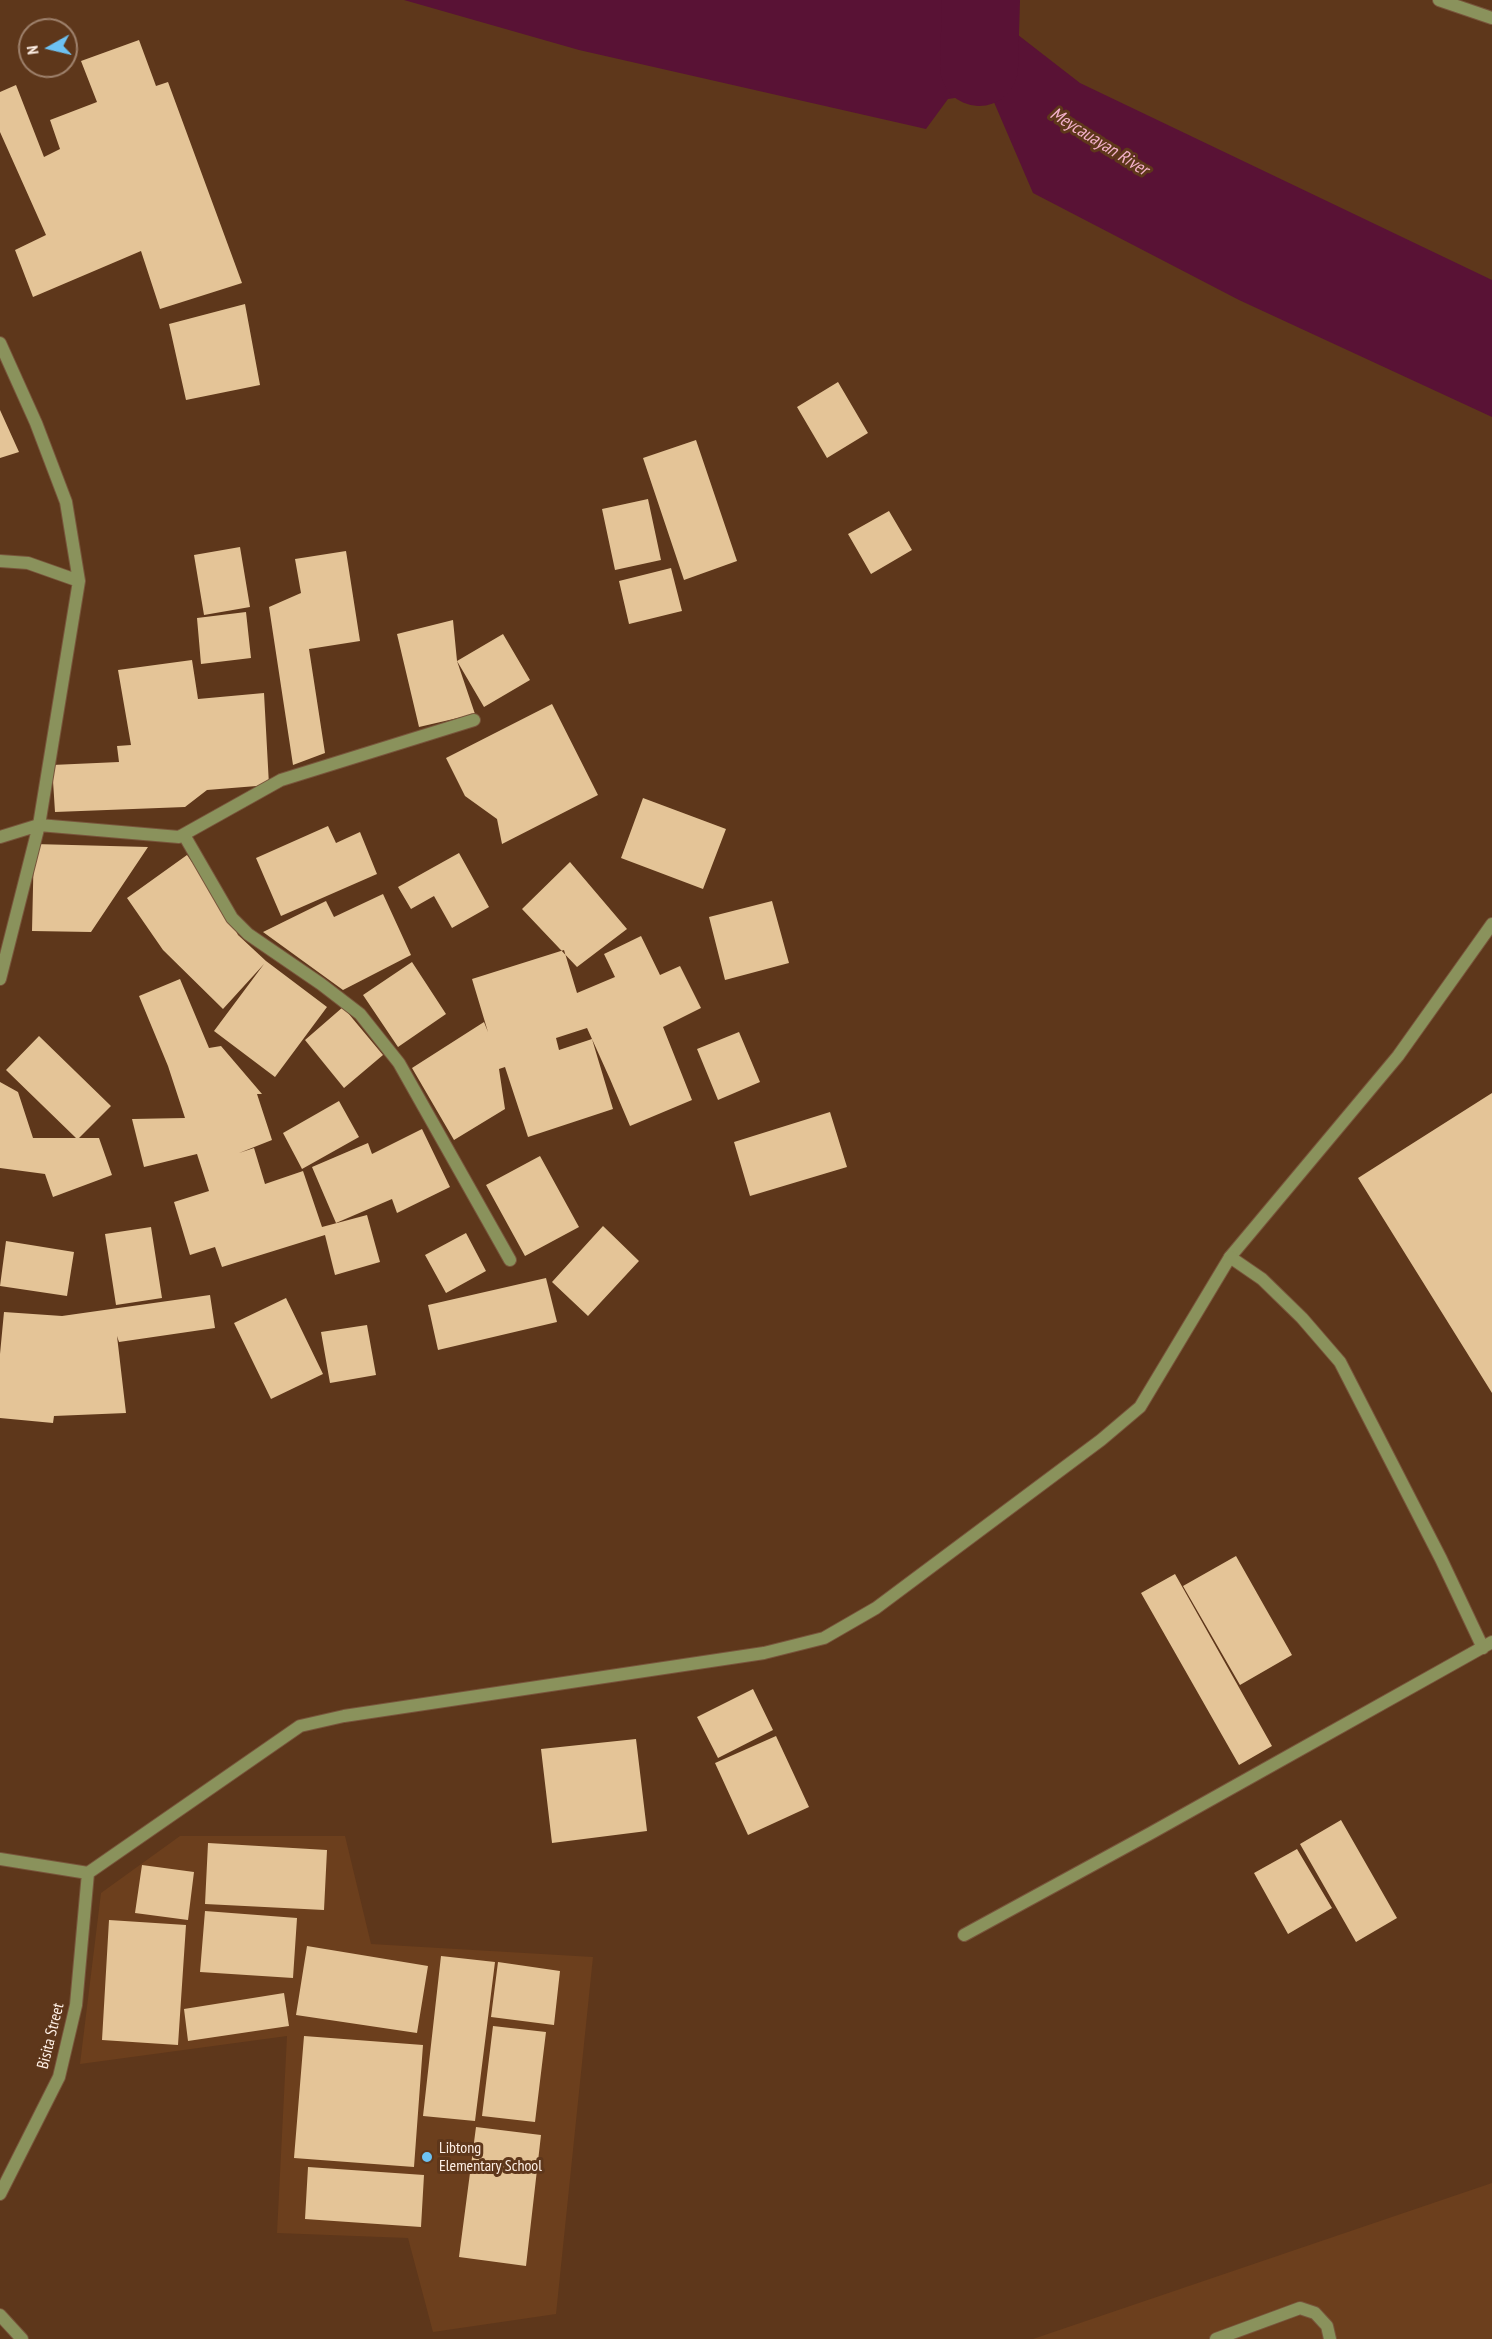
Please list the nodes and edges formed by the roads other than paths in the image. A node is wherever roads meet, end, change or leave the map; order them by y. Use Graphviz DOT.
graph roads {
  1 [pos="1439,0"];
  2 [pos="1492,18"];
  3 [pos="0,343"];
  4 [pos="0,561"];
  5 [pos="79,581"];
  6 [pos="474,720"];
  7 [pos="39,825"];
  8 [pos="184,835"];
  9 [pos="0,837"];
  10 [pos="1492,924"];
  11 [pos="0,979"];
  12 [pos="1230,1257"];
  13 [pos="510,1260"];
  14 [pos="1487,1644"];
  15 [pos="0,1859"];
  16 [pos="88,1873"];
  17 [pos="964,1935"];
  18 [pos="0,2194"];
  19 [pos="0,2315"];
  20 [pos="22,2339"];
  21 [pos="1216,2339"];
  22 [pos="1330,2339"];
  1 -- 2 [label="street"];
  3 -- 5 [label="street"];
  4 -- 5 [label="street"];
  5 -- 7 [label="street"];
  6 -- 8 [label="street"];
  7 -- 8 [label="street"];
  7 -- 9 [label="street"];
  7 -- 11 [label="street"];
  8 -- 13 [label="street"];
  10 -- 12 [label="street"];
  12 -- 14 [label="street"];
  12 -- 16 [label="street"];
  14 -- 17 [label="street"];
  15 -- 16 [label="street"];
  16 -- 18 [label="street, Bisita Street"];
  19 -- 20 [label="street"];
  21 -- 22 [label="street"];
}
